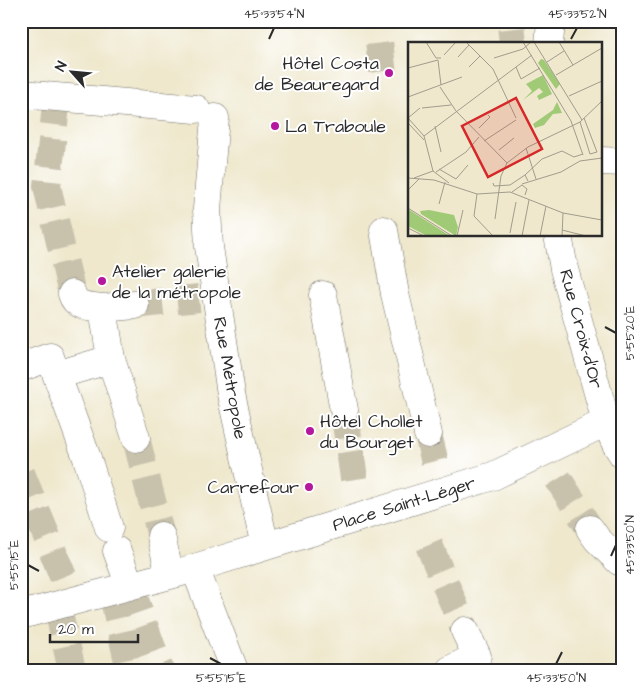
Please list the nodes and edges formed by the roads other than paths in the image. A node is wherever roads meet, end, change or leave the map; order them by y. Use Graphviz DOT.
graph roads {
  1 [pos="551,21"];
  2 [pos="549,42"];
  3 [pos="21,94"];
  4 [pos="602,161"];
  5 [pos="623,162"];
  6 [pos="384,230"];
  7 [pos="558,236"];
  8 [pos="72,294"];
  9 [pos="323,295"];
  10 [pos="135,305"];
  11 [pos="103,308"];
  12 [pos="111,359"];
  13 [pos="22,367"];
  14 [pos="57,375"];
  15 [pos="344,410"];
  16 [pos="606,422"];
  17 [pos="428,434"];
  18 [pos="136,438"];
  19 [pos="623,455"];
  20 [pos="590,529"];
  21 [pos="160,536"];
  22 [pos="266,546"];
  23 [pos="619,561"];
  24 [pos="182,572"];
  25 [pos="130,586"];
  26 [pos="21,614"];
  27 [pos="465,631"];
  28 [pos="234,670"];
  29 [pos="450,670"];
  1 -- 2 [label="street"];
  3 -- 22 [label="street, Rue Métropole"];
  4 -- 5 [label="street"];
  6 -- 17 [label="street"];
  7 -- 16 [label="street, Rue Croix-d'Or"];
  8 -- 11 [label="street"];
  9 -- 15 [label="street"];
  10 -- 11 [label="street"];
  11 -- 12 [label="street"];
  12 -- 14 [label="street"];
  12 -- 18 [label="street"];
  13 -- 14 [label="street"];
  14 -- 25 [label="street"];
  16 -- 19 [label="street, Rue Croix-d'Or"];
  16 -- 22 [label="street, Place Saint-Léger"];
  20 -- 23 [label="street"];
  21 -- 24 [label="street"];
  22 -- 24 [label="street, Place Saint-Léger"];
  24 -- 25 [label="street, Place Saint-Léger"];
  24 -- 28 [label="street"];
  25 -- 26 [label="street, Place Saint-Léger"];
  27 -- 29 [label="street"];
}
